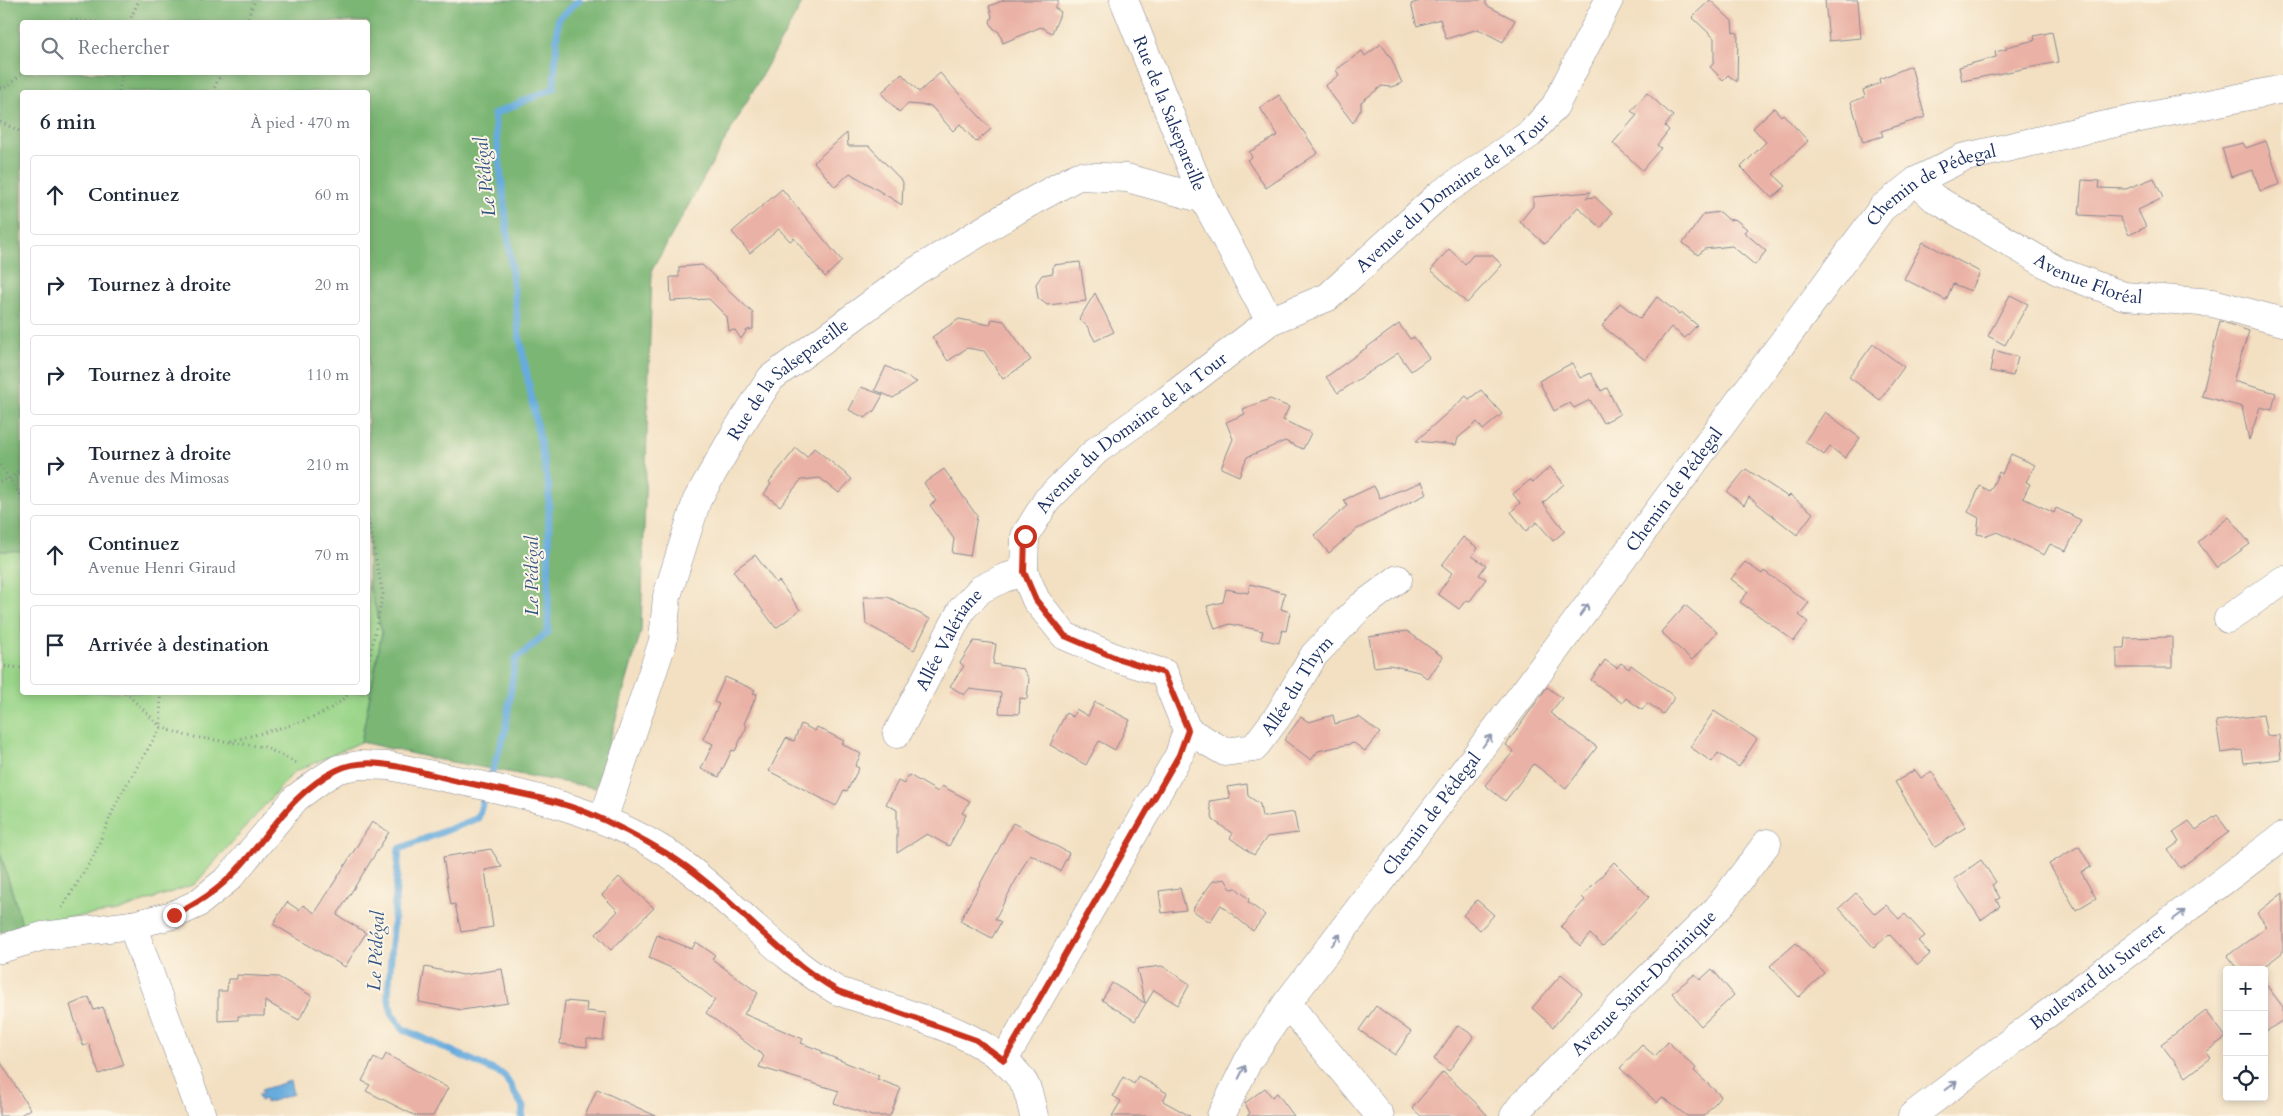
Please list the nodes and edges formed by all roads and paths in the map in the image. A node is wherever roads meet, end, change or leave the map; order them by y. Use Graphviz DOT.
graph roads {
  1 [pos="139,0"];
  2 [pos="255,0"];
  3 [pos="1124,0"];
  4 [pos="1609,0"];
  5 [pos="130,20"];
  6 [pos="247,20"];
  7 [pos="20,75"];
  8 [pos="122,75"];
  9 [pos="220,75"];
  10 [pos="0,88"];
  11 [pos="119,90"];
  12 [pos="213,90"];
  13 [pos="2283,90"];
  14 [pos="0,122"];
  15 [pos="20,131"];
  16 [pos="1916,180"];
  17 [pos="1204,199"];
  18 [pos="1270,321"];
  19 [pos="2283,322"];
  20 [pos="0,465"];
  21 [pos="20,469"];
  22 [pos="10,479"];
  23 [pos="0,481"];
  24 [pos="20,494"];
  25 [pos="370,530"];
  26 [pos="1024,572"];
  27 [pos="1398,579"];
  28 [pos="2283,580"];
  29 [pos="2228,619"];
  30 [pos="370,656"];
  31 [pos="0,666"];
  32 [pos="20,668"];
  33 [pos="128,695"];
  34 [pos="160,695"];
  35 [pos="347,695"];
  36 [pos="161,728"];
  37 [pos="1188,730"];
  38 [pos="897,734"];
  39 [pos="230,741"];
  40 [pos="322,779"];
  41 [pos="603,820"];
  42 [pos="2283,836"];
  43 [pos="1767,842"];
  44 [pos="132,925"];
  45 [pos="43,936"];
  46 [pos="0,949"];
  47 [pos="1287,1003"];
  48 [pos="1004,1060"];
  49 [pos="202,1116"];
  50 [pos="1034,1116"];
  51 [pos="1221,1116"];
  52 [pos="1380,1116"];
  53 [pos="1514,1116"];
  54 [pos="1912,1116"];
  1 -- 5 [label="path"];
  2 -- 6 [label="path"];
  3 -- 17 [label="street, Rue de la Salsepareille"];
  4 -- 18 [label="street, Avenue du Domaine de la Tour"];
  7 -- 10 [label="path"];
  8 -- 11 [label="path"];
  9 -- 12 [label="path"];
  13 -- 16 [label="street, Chemin de Pédegal"];
  14 -- 15 [label="path"];
  16 -- 19 [label="street, Avenue Floréal"];
  47 -- 16 [label="street, Chemin de Pédegal, one-way"];
  17 -- 18 [label="street, Rue de la Salsepareille"];
  17 -- 41 [label="street, Rue de la Salsepareille"];
  18 -- 26 [label="street, Avenue du Domaine de la Tour"];
  20 -- 22 [label="path"];
  21 -- 22 [label="path"];
  22 -- 23 [label="path"];
  22 -- 24 [label="path"];
  25 -- 30 [label="path"];
  26 -- 37 [label="street, Avenue du Domaine de la Tour"];
  26 -- 38 [label="street, Allée Valériane"];
  27 -- 37 [label="street, Allée du Thym"];
  28 -- 29 [label="street"];
  31 -- 32 [label="path"];
  33 -- 36 [label="path"];
  34 -- 36 [label="path"];
  35 -- 39 [label="path"];
  36 -- 39 [label="path"];
  36 -- 45 [label="path"];
  37 -- 48 [label="street"];
  39 -- 40 [label="path"];
  40 -- 41 [label="street"];
  40 -- 44 [label="street"];
  41 -- 48 [label="street"];
  54 -- 42 [label="street, Boulevard du Suveret, one-way"];
  43 -- 53 [label="street, Avenue Saint-Dominique"];
  44 -- 45 [label="street"];
  44 -- 49 [label="street"];
  45 -- 46 [label="street"];
  51 -- 47 [label="street, Chemin de Pédegal, one-way"];
  47 -- 52 [label="street"];
  48 -- 50 [label="street"];
}
